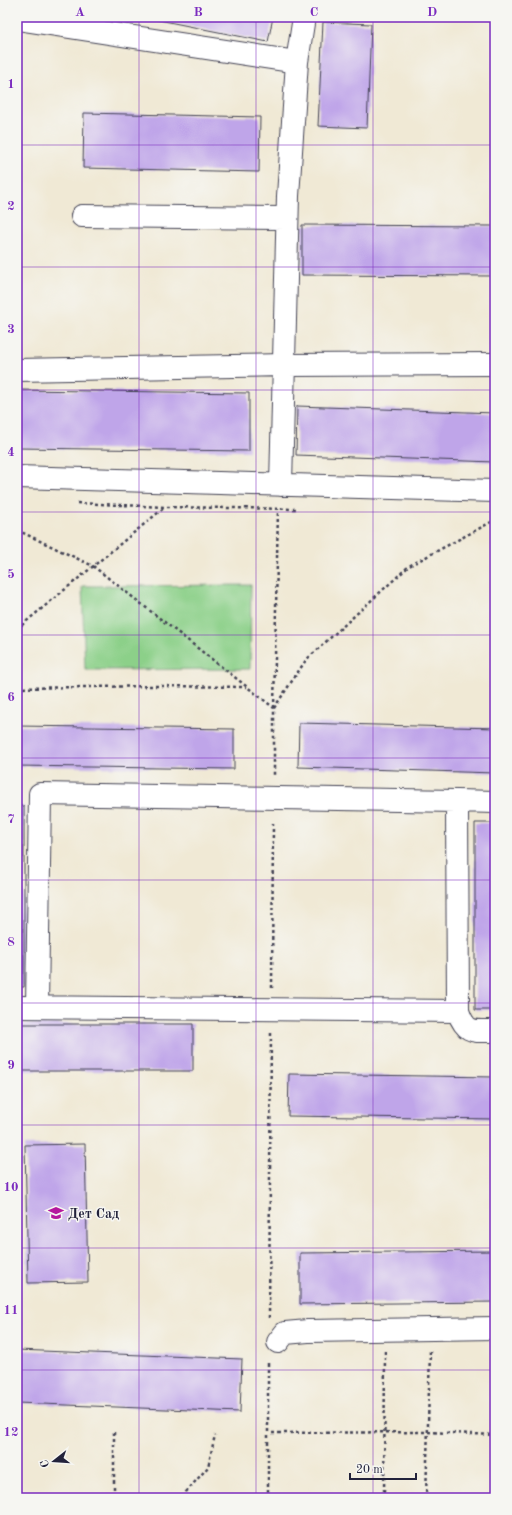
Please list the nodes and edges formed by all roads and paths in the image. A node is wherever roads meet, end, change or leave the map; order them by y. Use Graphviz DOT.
graph roads {
  1 [pos="304,17"];
  2 [pos="17,20"];
  3 [pos="297,62"];
  4 [pos="82,216"];
  5 [pos="288,218"];
  6 [pos="495,364"];
  7 [pos="283,365"];
  8 [pos="17,370"];
  9 [pos="17,477"];
  10 [pos="281,485"];
  11 [pos="495,491"];
  12 [pos="165,507"];
  13 [pos="278,509"];
  14 [pos="495,520"];
  15 [pos="17,530"];
  16 [pos="93,566"];
  17 [pos="17,629"];
  18 [pos="17,688"];
  19 [pos="248,688"];
  20 [pos="274,708"];
  21 [pos="274,798"];
  22 [pos="457,801"];
  23 [pos="495,802"];
  24 [pos="27,1007"];
  25 [pos="272,1009"];
  26 [pos="458,1011"];
  27 [pos="495,1031"];
  28 [pos="495,1328"];
  29 [pos="430,1329"];
  30 [pos="385,1330"];
  31 [pos="272,1342"];
  32 [pos="114,1432"];
  33 [pos="384,1432"];
  34 [pos="428,1432"];
  35 [pos="272,1433"];
  36 [pos="215,1435"];
  37 [pos="495,1435"];
  38 [pos="114,1498"];
  39 [pos="184,1498"];
  40 [pos="268,1498"];
  41 [pos="384,1498"];
  42 [pos="426,1498"];
  1 -- 3 [label="lane"];
  2 -- 3 [label="lane"];
  3 -- 5 [label="lane"];
  4 -- 5 [label="lane"];
  5 -- 7 [label="lane"];
  6 -- 7 [label="lane"];
  7 -- 8 [label="lane"];
  7 -- 10 [label="lane"];
  9 -- 10 [label="lane"];
  10 -- 11 [label="lane"];
  12 -- 16 [label="path"];
  13 -- 20 [label="path"];
  14 -- 20 [label="path"];
  15 -- 16 [label="path"];
  16 -- 17 [label="path"];
  16 -- 19 [label="path"];
  18 -- 19 [label="path"];
  19 -- 20 [label="path"];
  20 -- 21 [label="path"];
  21 -- 22 [label="lane"];
  21 -- 24 [label="lane"];
  21 -- 25 [label="path"];
  22 -- 23 [label="lane"];
  22 -- 26 [label="lane"];
  24 -- 25 [label="lane"];
  25 -- 26 [label="lane"];
  25 -- 31 [label="path"];
  26 -- 27 [label="lane"];
  28 -- 29 [label="lane"];
  29 -- 30 [label="lane"];
  29 -- 34 [label="path"];
  30 -- 31 [label="lane"];
  30 -- 33 [label="path"];
  31 -- 40 [label="path"];
  32 -- 38 [label="path"];
  33 -- 34 [label="path"];
  33 -- 35 [label="path"];
  33 -- 41 [label="path"];
  34 -- 37 [label="path"];
  34 -- 42 [label="path"];
  36 -- 39 [label="path"];
}
